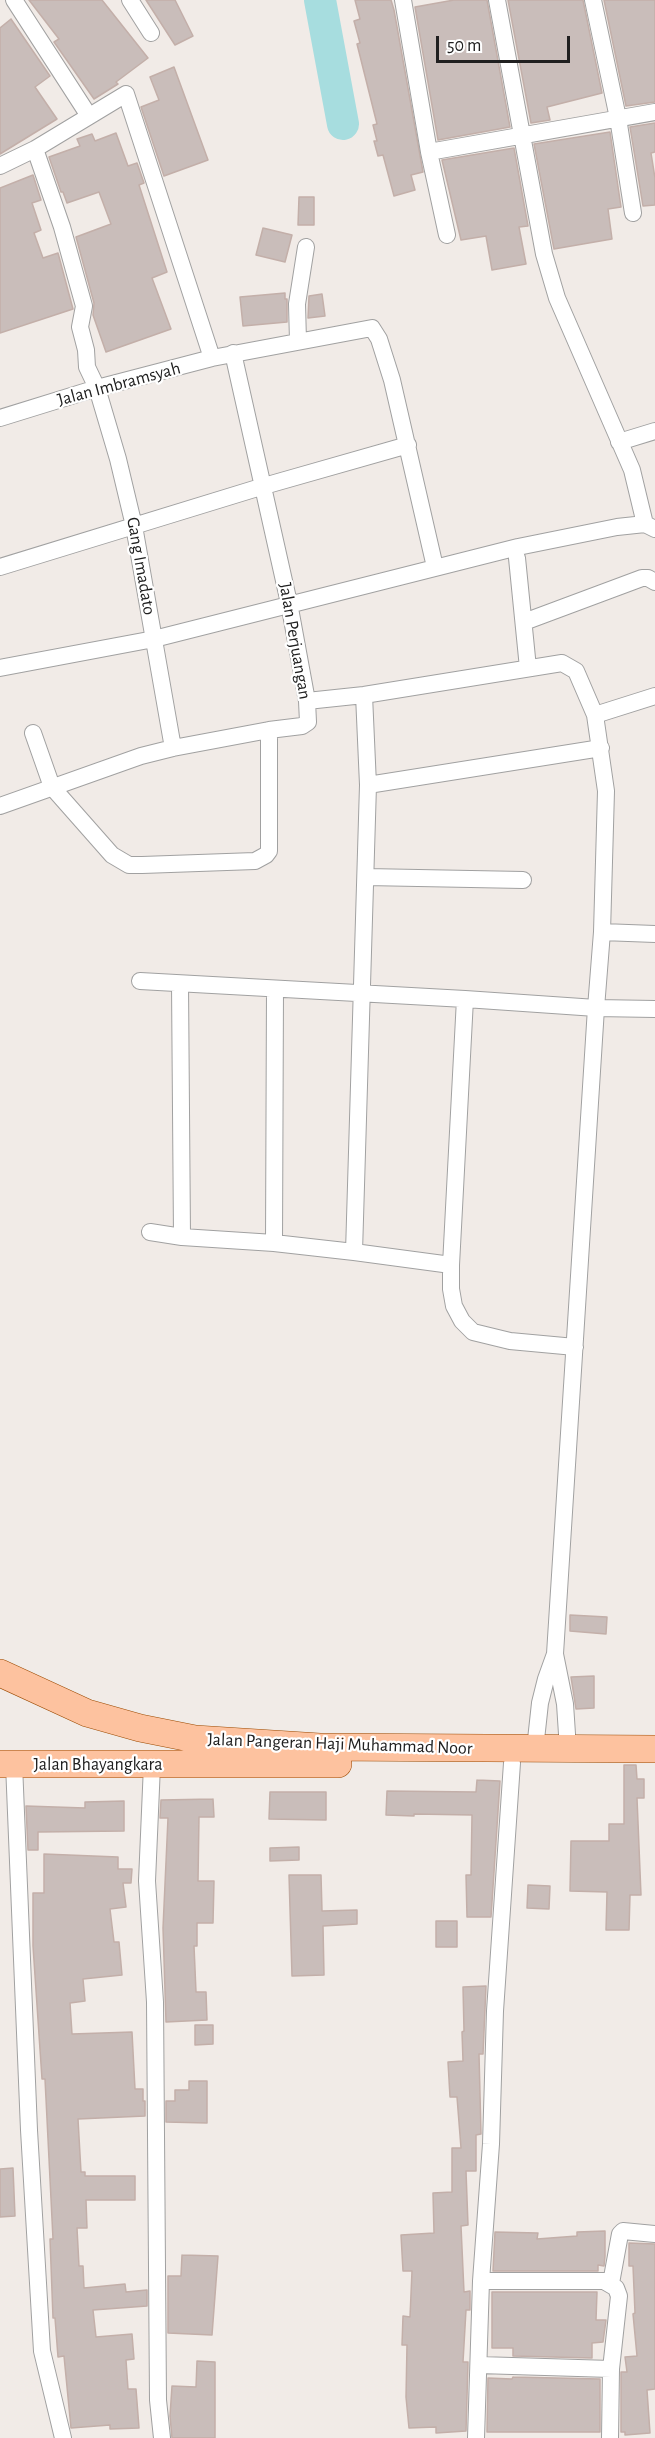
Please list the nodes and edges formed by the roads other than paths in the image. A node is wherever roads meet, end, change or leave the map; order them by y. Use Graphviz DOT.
graph roads {
  1 [pos="14,0"];
  2 [pos="130,0"];
  3 [pos="404,0"];
  4 [pos="497,0"];
  5 [pos="593,0"];
  6 [pos="151,33"];
  7 [pos="655,112"];
  8 [pos="88,117"];
  9 [pos="618,118"];
  10 [pos="522,136"];
  11 [pos="35,149"];
  12 [pos="429,152"];
  13 [pos="0,165"];
  14 [pos="633,213"];
  15 [pos="447,235"];
  16 [pos="306,247"];
  17 [pos="298,341"];
  18 [pos="236,353"];
  19 [pos="212,358"];
  20 [pos="97,388"];
  21 [pos="0,418"];
  22 [pos="655,431"];
  23 [pos="619,442"];
  24 [pos="408,445"];
  25 [pos="264,486"];
  26 [pos="134,526"];
  27 [pos="650,526"];
  28 [pos="517,558"];
  29 [pos="0,567"];
  30 [pos="435,567"];
  31 [pos="655,582"];
  32 [pos="289,603"];
  33 [pos="524,622"];
  34 [pos="154,639"];
  35 [pos="0,668"];
  36 [pos="528,668"];
  37 [pos="364,695"];
  38 [pos="655,696"];
  39 [pos="307,700"];
  40 [pos="595,715"];
  41 [pos="269,730"];
  42 [pos="33,733"];
  43 [pos="173,748"];
  44 [pos="601,748"];
  45 [pos="368,785"];
  46 [pos="52,787"];
  47 [pos="0,806"];
  48 [pos="366,877"];
  49 [pos="523,880"];
  50 [pos="602,932"];
  51 [pos="655,934"];
  52 [pos="140,981"];
  53 [pos="180,984"];
  54 [pos="275,989"];
  55 [pos="363,993"];
  56 [pos="465,999"];
  57 [pos="596,1008"];
  58 [pos="655,1009"];
  59 [pos="150,1232"];
  60 [pos="182,1237"];
  61 [pos="274,1243"];
  62 [pos="354,1252"];
  63 [pos="451,1265"];
  64 [pos="575,1347"];
  65 [pos="555,1654"];
  66 [pos="0,1673"];
  67 [pos="535,1749"];
  68 [pos="568,1749"];
  69 [pos="655,1749"];
  70 [pos="512,1762"];
  71 [pos="7,1764"];
  72 [pos="152,1765"];
  73 [pos="197,1766"];
  74 [pos="655,1767"];
  75 [pos="655,2234"];
  76 [pos="481,2281"];
  77 [pos="611,2283"];
  78 [pos="479,2365"];
  79 [pos="611,2369"];
  80 [pos="63,2438"];
  81 [pos="162,2438"];
  82 [pos="476,2438"];
  83 [pos="610,2438"];
  1 -- 8 [label="street"];
  2 -- 6 [label="street"];
  3 -- 12 [label="street"];
  4 -- 10 [label="street"];
  5 -- 9 [label="street"];
  7 -- 9 [label="street"];
  8 -- 11 [label="street"];
  8 -- 19 [label="street"];
  9 -- 10 [label="street"];
  9 -- 14 [label="street"];
  10 -- 12 [label="street"];
  10 -- 23 [label="street"];
  11 -- 13 [label="street"];
  11 -- 20 [label="street, Gang Imadato"];
  12 -- 15 [label="street"];
  16 -- 17 [label="street"];
  17 -- 18 [label="street, Jalan Imbramsyah"];
  17 -- 24 [label="street, Jalan Imbramsyah"];
  18 -- 19 [label="street, Jalan Imbramsyah"];
  18 -- 25 [label="street, Jalan Perjuangan"];
  19 -- 20 [label="street, Jalan Imbramsyah"];
  20 -- 21 [label="street, Jalan Imbramsyah"];
  20 -- 26 [label="street, Gang Imadato"];
  22 -- 23 [label="street"];
  23 -- 27 [label="street"];
  24 -- 25 [label="street"];
  24 -- 30 [label="street"];
  25 -- 26 [label="street"];
  25 -- 32 [label="street, Jalan Perjuangan"];
  26 -- 29 [label="street"];
  26 -- 34 [label="street, Gang Imadato"];
  27 -- 30 [label="street"];
  28 -- 33 [label="street"];
  30 -- 32 [label="street"];
  31 -- 33 [label="street"];
  32 -- 34 [label="street"];
  32 -- 39 [label="street, Jalan Perjuangan"];
  33 -- 36 [label="street"];
  34 -- 35 [label="street"];
  34 -- 43 [label="street, Gang Imadato"];
  36 -- 37 [label="street"];
  36 -- 40 [label="street"];
  37 -- 39 [label="street"];
  37 -- 45 [label="street"];
  38 -- 40 [label="street"];
  39 -- 41 [label="street, Jalan Perjuangan"];
  40 -- 44 [label="street"];
  41 -- 43 [label="street, Jalan Perjuangan"];
  41 -- 46 [label="street"];
  42 -- 46 [label="street"];
  43 -- 46 [label="street, Jalan Perjuangan"];
  44 -- 45 [label="street"];
  44 -- 50 [label="street"];
  45 -- 48 [label="street"];
  46 -- 47 [label="street, Jalan Perjuangan"];
  48 -- 49 [label="street"];
  48 -- 55 [label="street"];
  50 -- 51 [label="street"];
  50 -- 57 [label="street"];
  52 -- 53 [label="street"];
  53 -- 54 [label="street"];
  53 -- 60 [label="street"];
  54 -- 55 [label="street"];
  54 -- 61 [label="street"];
  55 -- 56 [label="street"];
  55 -- 62 [label="street"];
  56 -- 57 [label="street"];
  56 -- 63 [label="street"];
  57 -- 58 [label="street"];
  57 -- 64 [label="street"];
  59 -- 60 [label="street"];
  60 -- 61 [label="street"];
  61 -- 62 [label="street"];
  62 -- 63 [label="street"];
  63 -- 64 [label="street"];
  64 -- 65 [label="street"];
  65 -- 67 [label="street"];
  65 -- 68 [label="street"];
  66 -- 67 [label="main road, Jalan Pangeran Haji Muhammad Noor"];
  67 -- 68 [label="main road, Jalan Pangeran Haji Muhammad Noor"];
  68 -- 69 [label="main road, Jalan Pangeran Haji Muhammad Noor"];
  70 -- 73 [label="main road, Jalan Pangeran Haji Muhammad Noor"];
  70 -- 74 [label="main road, Jalan Pangeran Haji Muhammad Noor"];
  70 -- 76 [label="street"];
  71 -- 72 [label="main road, Jalan Bhayangkara"];
  71 -- 80 [label="street"];
  72 -- 73 [label="main road, Jalan Bhayangkara"];
  72 -- 81 [label="street"];
  75 -- 77 [label="street"];
  76 -- 77 [label="street"];
  76 -- 78 [label="street"];
  77 -- 79 [label="street"];
  78 -- 79 [label="street"];
  78 -- 82 [label="street"];
  79 -- 83 [label="street"];
}
